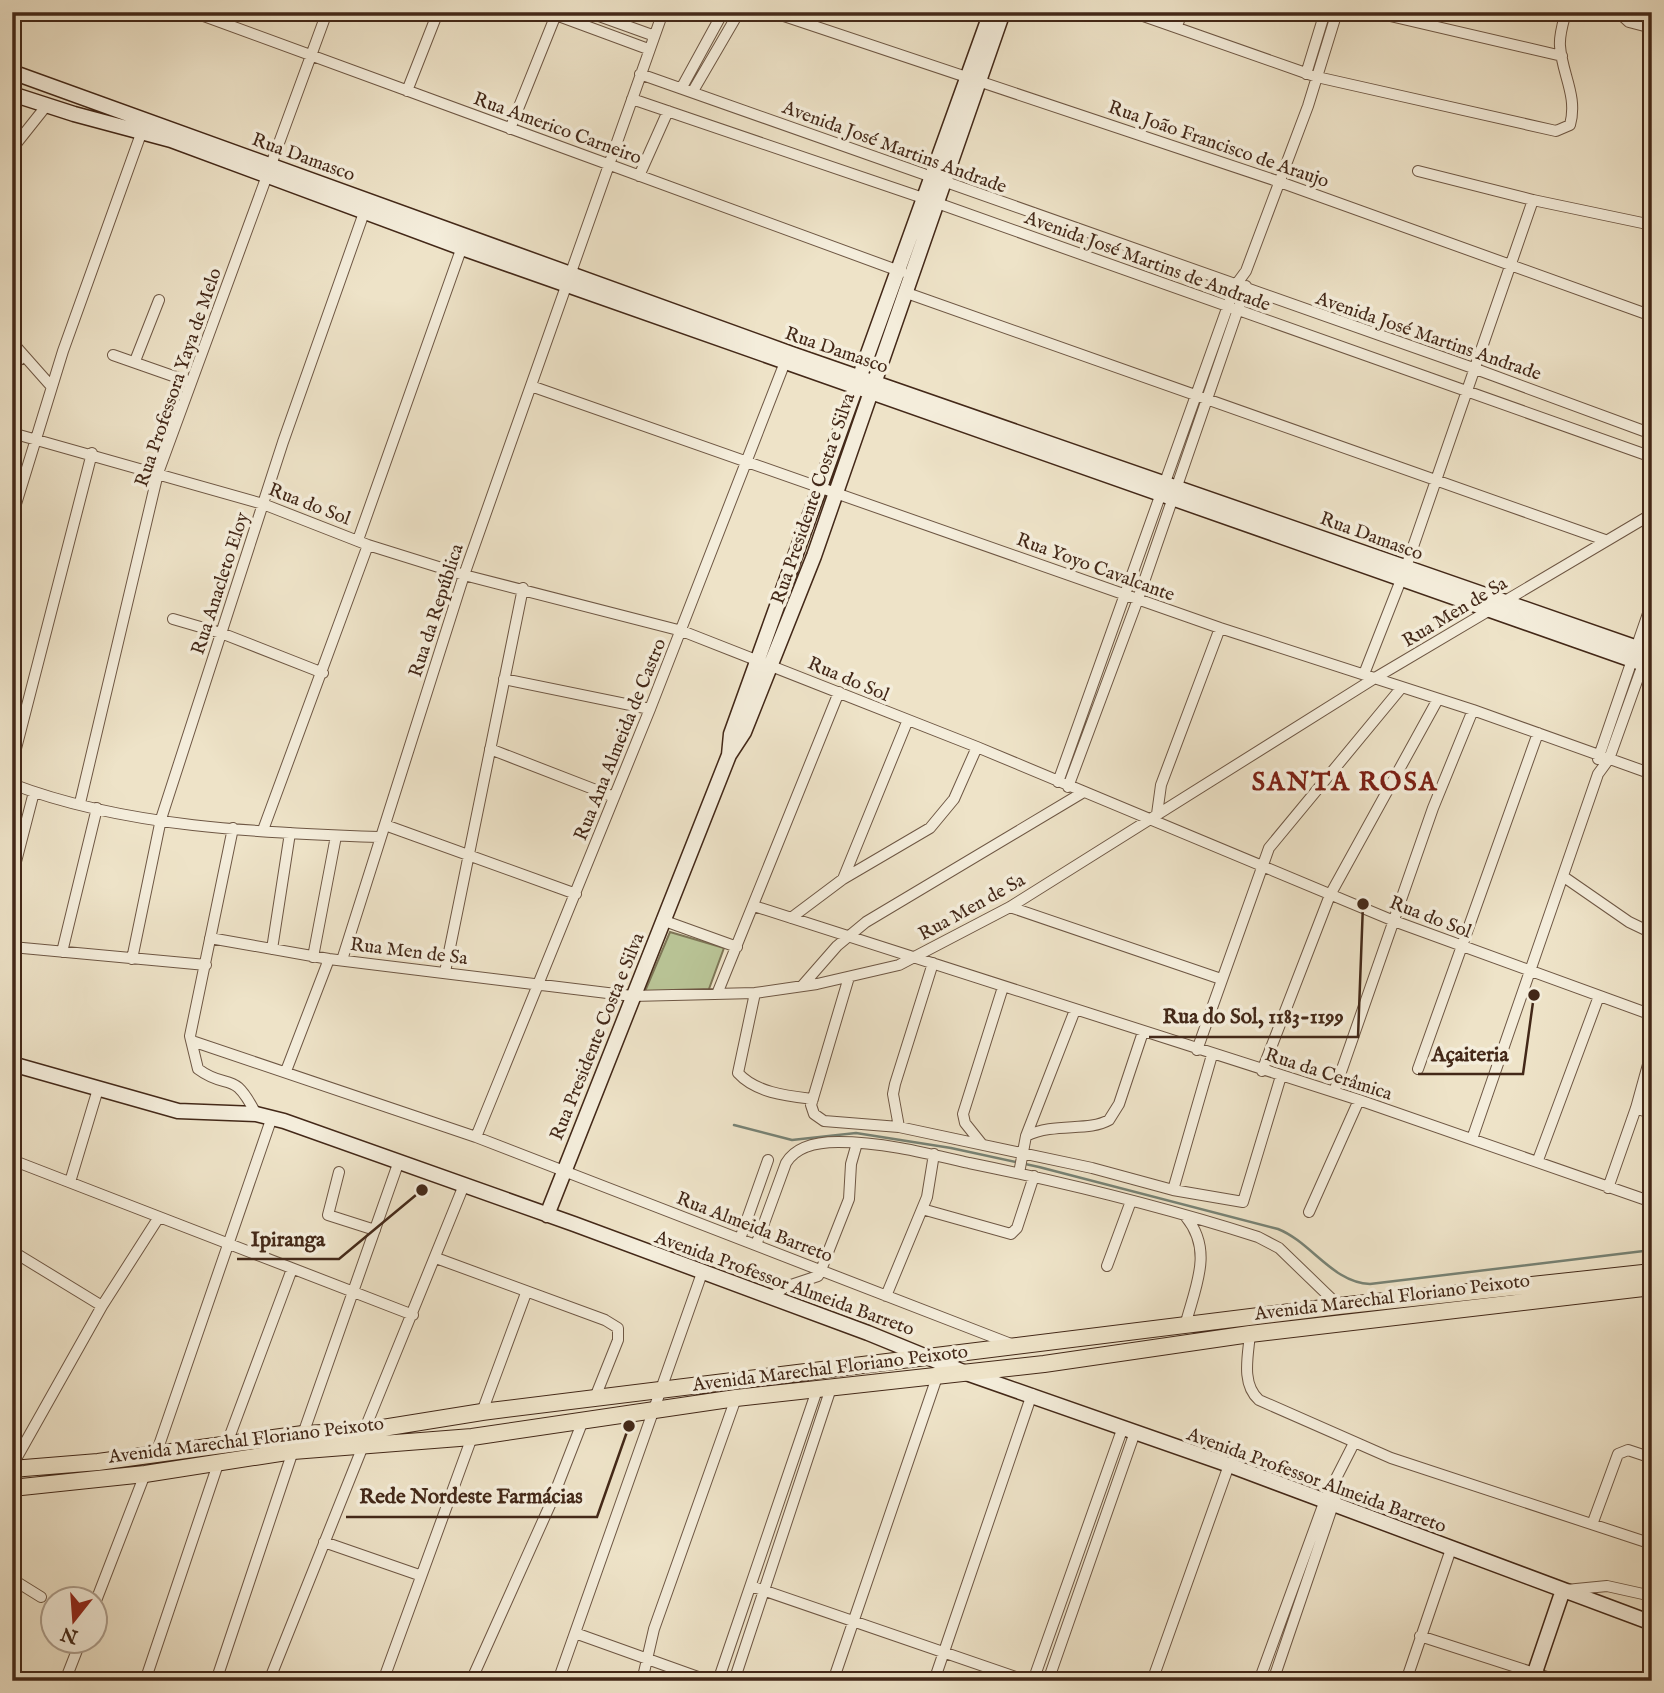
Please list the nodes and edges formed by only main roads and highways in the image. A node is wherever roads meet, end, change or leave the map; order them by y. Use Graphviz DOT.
graph roads {
  1 [pos="1652,1272"];
  2 [pos="1652,1287"];
  3 [pos="363,1438"];
  4 [pos="12,1467"];
  5 [pos="12,1488"];
  1 -- 3 [label="main road, Avenida Marechal Floriano Peixoto"];
  2 -- 3 [label="main road, Avenida Marechal Floriano Peixoto"];
  3 -- 4 [label="main road, Avenida Marechal Floriano Peixoto"];
  3 -- 5 [label="main road, Avenida Marechal Floriano Peixoto"];
}
